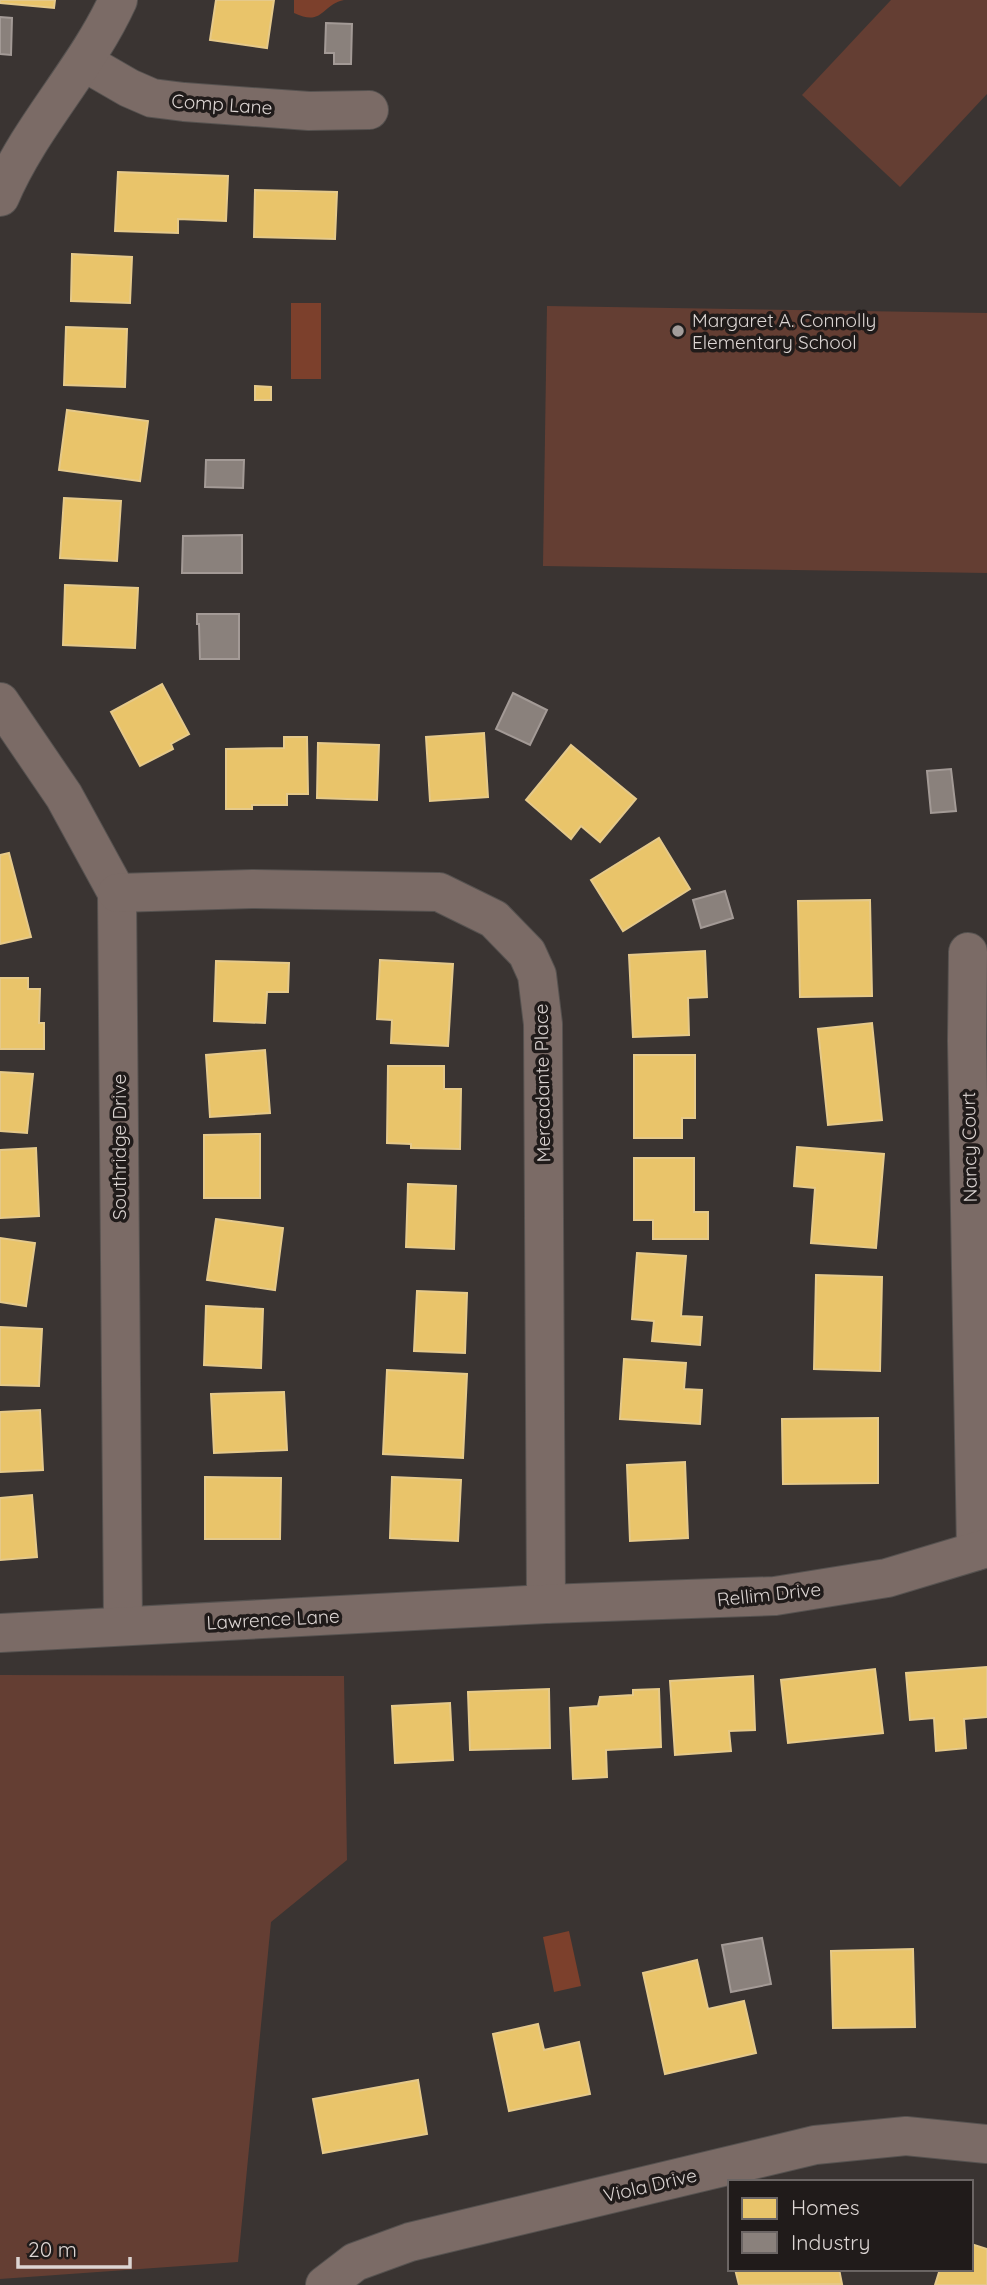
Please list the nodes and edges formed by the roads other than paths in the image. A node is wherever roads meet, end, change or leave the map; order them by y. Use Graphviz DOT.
graph roads {
  1 [pos="118,0"];
  2 [pos="84,62"];
  3 [pos="369,110"];
  4 [pos="0,197"];
  5 [pos="0,702"];
  6 [pos="117,893"];
  7 [pos="968,953"];
  8 [pos="982,1550"];
  9 [pos="546,1604"];
  10 [pos="123,1626"];
  11 [pos="0,1633"];
  12 [pos="987,2144"];
  13 [pos="325,2285"];
  1 -- 2 [label="street"];
  2 -- 3 [label="street, Comp Lane"];
  2 -- 4 [label="street"];
  5 -- 6 [label="street, Southridge Drive"];
  6 -- 9 [label="street, Mercadante Place"];
  6 -- 10 [label="street, Southridge Drive"];
  7 -- 8 [label="street, Nancy Court"];
  8 -- 9 [label="street, Rellim Drive"];
  9 -- 10 [label="street, Lawrence Lane"];
  10 -- 11 [label="street, Lawrence Lane"];
  12 -- 13 [label="street, Viola Drive"];
}
